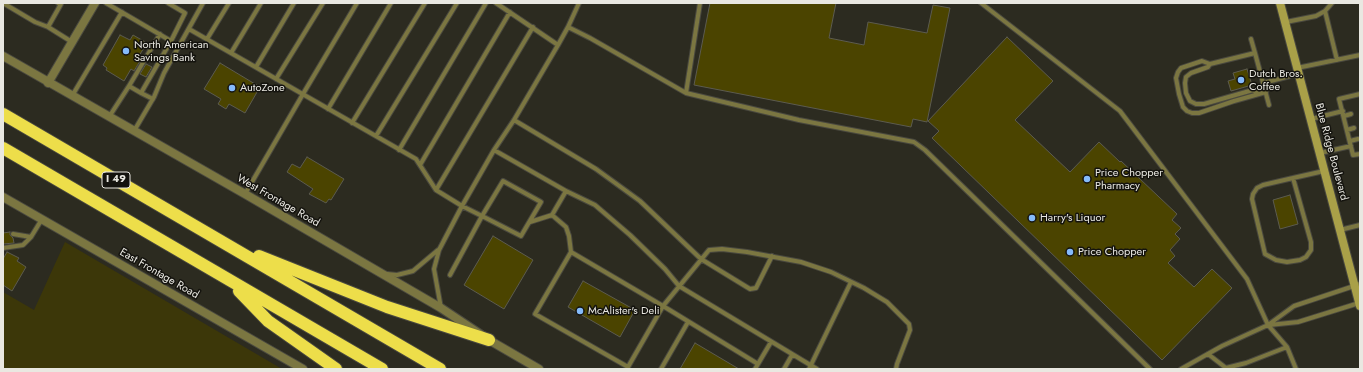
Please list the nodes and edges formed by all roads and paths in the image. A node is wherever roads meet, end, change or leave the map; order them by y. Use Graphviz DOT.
graph roads {
  1 [pos="3,3"];
  2 [pos="58,3"];
  3 [pos="95,3"];
  4 [pos="106,3"];
  5 [pos="168,3"];
  6 [pos="203,3"];
  7 [pos="229,3"];
  8 [pos="261,3"];
  9 [pos="294,3"];
  10 [pos="323,3"];
  11 [pos="357,3"];
  12 [pos="391,3"];
  13 [pos="425,3"];
  14 [pos="457,3"];
  15 [pos="486,3"];
  16 [pos="496,3"];
  17 [pos="580,3"];
  18 [pos="700,3"];
  19 [pos="981,3"];
  20 [pos="1280,3"];
  21 [pos="1332,3"];
  22 [pos="1325,11"];
  23 [pos="122,12"];
  24 [pos="510,12"];
  25 [pos="1334,21"];
  26 [pos="1286,22"];
  27 [pos="1329,22"];
  28 [pos="48,27"];
  29 [pos="533,27"];
  30 [pos="568,27"];
  31 [pos="189,29"];
  32 [pos="160,34"];
  33 [pos="207,39"];
  34 [pos="1338,39"];
  35 [pos="1251,40"];
  36 [pos="1333,40"];
  37 [pos="171,41"];
  38 [pos="72,42"];
  39 [pos="558,44"];
  40 [pos="231,53"];
  41 [pos="1255,53"];
  42 [pos="1360,55"];
  43 [pos="3,56"];
  44 [pos="1337,60"];
  45 [pos="1210,64"];
  46 [pos="256,67"];
  47 [pos="1298,71"];
  48 [pos="276,79"];
  49 [pos="48,83"];
  50 [pos="1263,83"];
  51 [pos="129,86"];
  52 [pos="1266,92"];
  53 [pos="141,93"];
  54 [pos="686,93"];
  55 [pos="303,94"];
  56 [pos="1259,94"];
  57 [pos="1360,94"];
  58 [pos="72,96"];
  59 [pos="152,99"];
  60 [pos="1269,105"];
  61 [pos="328,109"];
  62 [pos="3,114"];
  63 [pos="1343,114"];
  64 [pos="1351,114"];
  65 [pos="109,117"];
  66 [pos="1311,119"];
  67 [pos="514,120"];
  68 [pos="352,123"];
  69 [pos="1354,128"];
  70 [pos="1347,130"];
  71 [pos="134,131"];
  72 [pos="376,136"];
  73 [pos="1358,139"];
  74 [pos="1350,141"];
  75 [pos="1351,146"];
  76 [pos="3,148"];
  77 [pos="399,150"];
  78 [pos="494,150"];
  79 [pos="1320,153"];
  80 [pos="1360,154"];
  81 [pos="420,165"];
  82 [pos="1324,171"];
  83 [pos="1293,178"];
  84 [pos="436,190"];
  85 [pos="566,191"];
  86 [pos="245,194"];
  87 [pos="3,197"];
  88 [pos="462,206"];
  89 [pos="552,215"];
  90 [pos="482,216"];
  91 [pos="42,219"];
  92 [pos="529,222"];
  93 [pos="1360,225"];
  94 [pos="1340,230"];
  95 [pos="13,234"];
  96 [pos="31,238"];
  97 [pos="230,246"];
  98 [pos="3,248"];
  99 [pos="439,250"];
  100 [pos="571,252"];
  101 [pos="772,256"];
  102 [pos="701,259"];
  103 [pos="379,273"];
  104 [pos="450,275"];
  105 [pos="228,280"];
  106 [pos="851,282"];
  107 [pos="1357,285"];
  108 [pos="679,286"];
  109 [pos="1360,304"];
  110 [pos="663,306"];
  111 [pos="441,308"];
  112 [pos="688,322"];
  113 [pos="1268,325"];
  114 [pos="489,340"];
  115 [pos="771,342"];
  116 [pos="1288,347"];
  117 [pos="1208,354"];
  118 [pos="792,355"];
  119 [pos="758,364"];
  120 [pos="810,367"];
  121 [pos="628,368"];
  122 [pos="303,369"];
  123 [pos="336,369"];
  124 [pos="382,369"];
  125 [pos="440,369"];
  126 [pos="539,369"];
  127 [pos="661,369"];
  128 [pos="755,369"];
  129 [pos="784,369"];
  130 [pos="817,369"];
  131 [pos="896,369"];
  132 [pos="1150,369"];
  133 [pos="1181,369"];
  134 [pos="1296,369"];
  1 -- 28 [label="lane"];
  2 -- 28 [label="lane"];
  3 -- 38 [label="street"];
  4 -- 23 [label="lane"];
  5 -- 37 [label="lane"];
  6 -- 31 [label="lane"];
  7 -- 33 [label="lane"];
  8 -- 40 [label="lane"];
  9 -- 46 [label="lane"];
  10 -- 48 [label="lane"];
  11 -- 55 [label="lane"];
  12 -- 61 [label="lane"];
  13 -- 68 [label="lane"];
  14 -- 72 [label="lane"];
  15 -- 77 [label="lane"];
  16 -- 24 [label="lane"];
  17 -- 30 [label="lane"];
  18 -- 54 [label="lane"];
  19 -- 113 [label="lane"];
  20 -- 26 [label="main road, Blue Ridge Boulevard"];
  21 -- 22 [label="lane"];
  22 -- 26 [label="lane"];
  22 -- 27 [label="lane"];
  23 -- 32 [label="lane"];
  23 -- 58 [label="lane"];
  24 -- 29 [label="lane"];
  24 -- 81 [label="lane"];
  25 -- 27 [label="lane"];
  26 -- 47 [label="main road, Blue Ridge Boulevard"];
  27 -- 36 [label="lane"];
  28 -- 38 [label="lane"];
  29 -- 39 [label="lane"];
  29 -- 84 [label="lane"];
  30 -- 39 [label="lane"];
  30 -- 54 [label="lane"];
  31 -- 33 [label="lane"];
  31 -- 59 [label="lane"];
  32 -- 37 [label="lane"];
  32 -- 51 [label="lane"];
  33 -- 40 [label="lane"];
  34 -- 36 [label="lane"];
  35 -- 41 [label="lane"];
  36 -- 44 [label="lane"];
  37 -- 53 [label="lane"];
  38 -- 49 [label="street"];
  39 -- 67 [label="lane"];
  40 -- 46 [label="lane"];
  41 -- 45 [label="lane"];
  41 -- 50 [label="lane"];
  42 -- 44 [label="lane"];
  43 -- 49 [label="street, West Frontage Road"];
  44 -- 47 [label="lane"];
  45 -- 56 [label="lane"];
  45 -- 56 [label="lane"];
  46 -- 48 [label="lane"];
  47 -- 50 [label="lane"];
  47 -- 66 [label="main road, Blue Ridge Boulevard"];
  48 -- 55 [label="lane"];
  49 -- 58 [label="street, West Frontage Road"];
  50 -- 52 [label="lane"];
  51 -- 53 [label="lane"];
  51 -- 65 [label="lane"];
  52 -- 56 [label="lane"];
  52 -- 60 [label="lane"];
  53 -- 59 [label="lane"];
  54 -- 132 [label="lane"];
  55 -- 61 [label="lane"];
  55 -- 86 [label="lane"];
  57 -- 63 [label="lane"];
  58 -- 65 [label="street, West Frontage Road"];
  59 -- 71 [label="lane"];
  61 -- 68 [label="lane"];
  62 -- 97 [label="highway, I 49"];
  63 -- 64 [label="lane"];
  63 -- 66 [label="lane"];
  63 -- 70 [label="lane"];
  65 -- 71 [label="street, West Frontage Road"];
  66 -- 79 [label="main road, Blue Ridge Boulevard"];
  67 -- 78 [label="lane"];
  67 -- 102 [label="lane"];
  68 -- 72 [label="lane"];
  69 -- 70 [label="lane"];
  70 -- 74 [label="lane"];
  71 -- 86 [label="street, West Frontage Road"];
  72 -- 77 [label="lane"];
  73 -- 74 [label="lane"];
  74 -- 75 [label="lane"];
  75 -- 79 [label="lane"];
  75 -- 80 [label="lane"];
  76 -- 105 [label="highway, I 49"];
  77 -- 81 [label="lane"];
  78 -- 85 [label="lane"];
  78 -- 88 [label="lane"];
  79 -- 82 [label="main road, Blue Ridge Boulevard"];
  81 -- 84 [label="lane"];
  82 -- 83 [label="lane"];
  82 -- 94 [label="main road, Blue Ridge Boulevard"];
  83 -- 83 [label="lane"];
  84 -- 88 [label="lane"];
  85 -- 89 [label="lane"];
  85 -- 108 [label="lane"];
  86 -- 103 [label="street, West Frontage Road"];
  87 -- 91 [label="street, East Frontage Road"];
  88 -- 90 [label="lane"];
  88 -- 99 [label="lane"];
  89 -- 92 [label="lane"];
  89 -- 100 [label="lane"];
  90 -- 92 [label="lane"];
  90 -- 92 [label="lane"];
  90 -- 104 [label="lane"];
  91 -- 96 [label="lane"];
  91 -- 122 [label="street, East Frontage Road"];
  93 -- 94 [label="lane"];
  94 -- 107 [label="main road, Blue Ridge Boulevard"];
  95 -- 96 [label="lane"];
  96 -- 98 [label="lane"];
  97 -- 114 [label="highway"];
  97 -- 125 [label="highway, I 49"];
  99 -- 103 [label="lane"];
  99 -- 111 [label="lane"];
  100 -- 110 [label="lane"];
  100 -- 121 [label="lane"];
  101 -- 102 [label="lane"];
  101 -- 102 [label="lane"];
  101 -- 106 [label="lane"];
  102 -- 108 [label="lane"];
  103 -- 111 [label="street, West Frontage Road"];
  105 -- 123 [label="highway"];
  105 -- 124 [label="highway, I 49"];
  106 -- 120 [label="lane"];
  106 -- 131 [label="lane"];
  107 -- 109 [label="main road, Blue Ridge Boulevard"];
  107 -- 113 [label="lane"];
  108 -- 110 [label="lane"];
  108 -- 115 [label="lane"];
  109 -- 113 [label="lane"];
  110 -- 112 [label="lane"];
  110 -- 121 [label="lane"];
  111 -- 114 [label="street, West Frontage Road"];
  112 -- 119 [label="lane"];
  112 -- 127 [label="lane"];
  113 -- 116 [label="lane"];
  113 -- 117 [label="lane"];
  114 -- 126 [label="street, West Frontage Road"];
  115 -- 118 [label="lane"];
  115 -- 119 [label="lane"];
  116 -- 117 [label="lane"];
  116 -- 134 [label="lane"];
  117 -- 133 [label="lane"];
  118 -- 120 [label="lane"];
  118 -- 129 [label="lane"];
  119 -- 128 [label="lane"];
  120 -- 130 [label="lane"];
}
